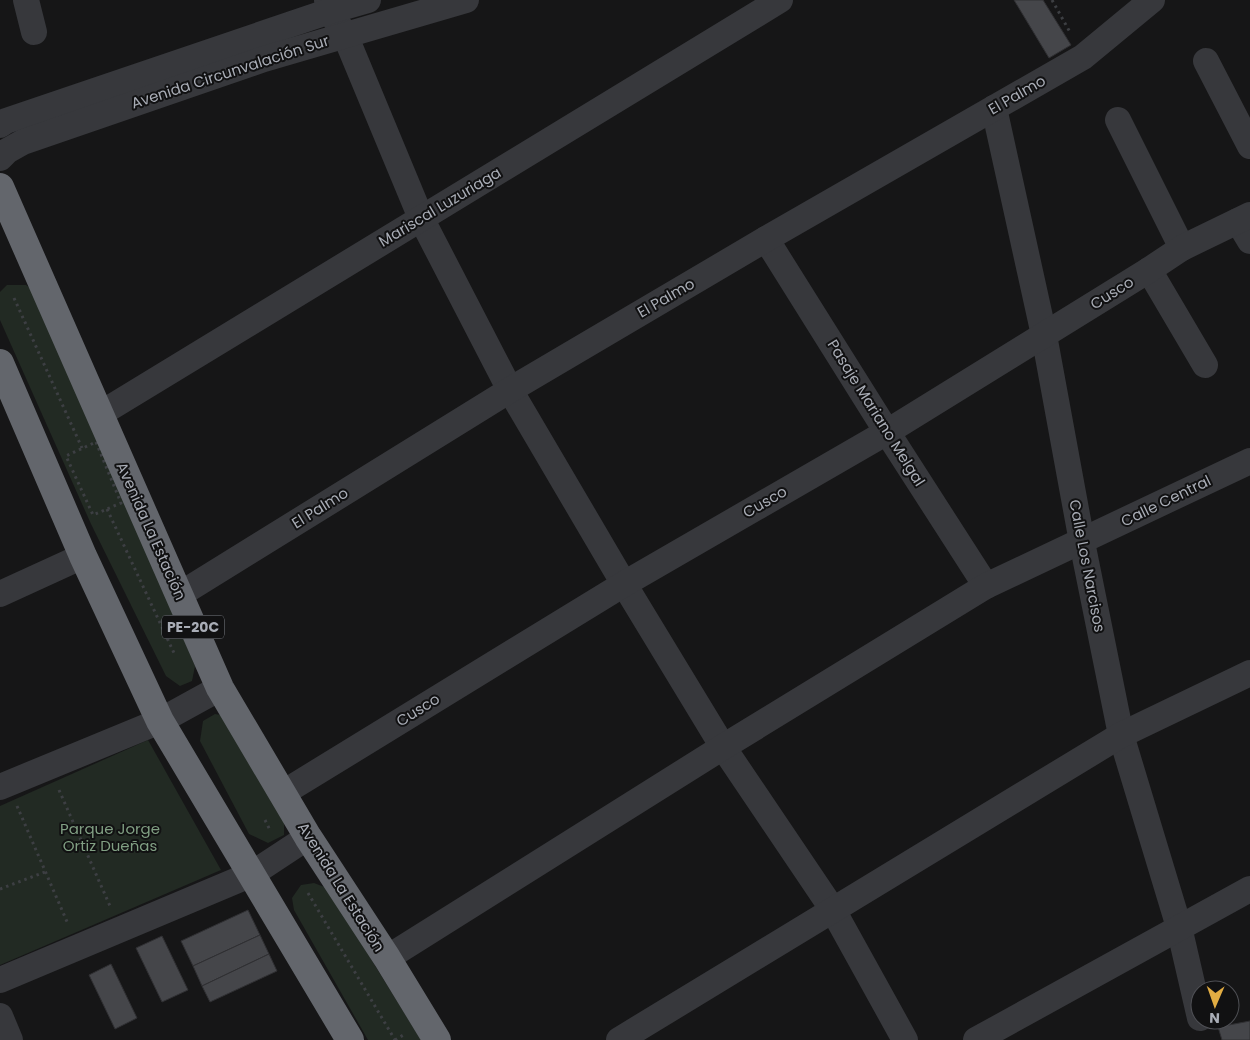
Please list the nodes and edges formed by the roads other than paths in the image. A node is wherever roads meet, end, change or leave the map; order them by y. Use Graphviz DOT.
graph roads {
  1 [pos="26,0"];
  2 [pos="368,0"];
  3 [pos="466,0"];
  4 [pos="780,0"];
  5 [pos="1152,0"];
  6 [pos="328,5"];
  7 [pos="34,32"];
  8 [pos="344,35"];
  9 [pos="1206,61"];
  10 [pos="994,108"];
  11 [pos="1118,120"];
  12 [pos="0,125"];
  13 [pos="1250,146"];
  14 [pos="0,158"];
  15 [pos="0,187"];
  16 [pos="421,218"];
  17 [pos="1246,226"];
  18 [pos="766,239"];
  19 [pos="1182,248"];
  20 [pos="1149,270"];
  21 [pos="1044,335"];
  22 [pos="0,363"];
  23 [pos="1205,365"];
  24 [pos="510,390"];
  25 [pos="100,414"];
  26 [pos="887,432"];
  27 [pos="1250,460"];
  28 [pos="1082,542"];
  29 [pos="83,556"];
  30 [pos="624,584"];
  31 [pos="986,586"];
  32 [pos="0,594"];
  33 [pos="179,595"];
  34 [pos="1250,674"];
  35 [pos="220,688"];
  36 [pos="160,721"];
  37 [pos="1121,735"];
  38 [pos="723,747"];
  39 [pos="7,793"];
  40 [pos="283,794"];
  41 [pos="308,837"];
  42 [pos="252,874"];
  43 [pos="1250,890"];
  44 [pos="834,910"];
  45 [pos="1180,928"];
  46 [pos="387,958"];
  47 [pos="0,980"];
  48 [pos="1191,980"];
  49 [pos="0,1016"];
  50 [pos="10,1040"];
  51 [pos="350,1040"];
  52 [pos="437,1040"];
  53 [pos="619,1040"];
  54 [pos="905,1040"];
  55 [pos="976,1040"];
  1 -- 7 [label="street"];
  2 -- 6 [label="street, Avenida Circunvalación Sur"];
  3 -- 8 [label="street, Avenida Circunvalación Sur"];
  4 -- 16 [label="street, Mariscal Luzuriaga"];
  5 -- 10 [label="street, El Palmo"];
  6 -- 8 [label="street"];
  6 -- 12 [label="street, Avenida Circunvalación Sur"];
  8 -- 14 [label="street, Avenida Circunvalación Sur"];
  8 -- 16 [label="street"];
  9 -- 13 [label="street"];
  10 -- 18 [label="street, El Palmo"];
  10 -- 21 [label="street, Calle Los Narcisos"];
  11 -- 19 [label="street"];
  15 -- 25 [label="highway, Avenida La Estación / PE-20C"];
  16 -- 24 [label="street"];
  16 -- 25 [label="street, Mariscal Luzuriaga"];
  17 -- 19 [label="street, Cusco"];
  18 -- 24 [label="street, El Palmo"];
  18 -- 26 [label="street, Pasaje Mariano Melgal"];
  19 -- 20 [label="street, Cusco"];
  20 -- 21 [label="street, Cusco"];
  20 -- 23 [label="street"];
  21 -- 26 [label="street, Cusco"];
  21 -- 28 [label="street, Calle Los Narcisos"];
  22 -- 29 [label="highway"];
  24 -- 30 [label="street"];
  24 -- 33 [label="street, El Palmo"];
  25 -- 33 [label="highway, Avenida La Estación / PE-20C"];
  26 -- 30 [label="street, Cusco"];
  26 -- 31 [label="street, Pasaje Mariano Melgal"];
  27 -- 28 [label="street, Calle Central"];
  28 -- 31 [label="street, Calle Central"];
  28 -- 37 [label="street, Calle Los Narcisos"];
  29 -- 32 [label="street"];
  29 -- 36 [label="highway"];
  30 -- 38 [label="street"];
  30 -- 40 [label="street, Cusco"];
  31 -- 38 [label="street, Calle Central"];
  33 -- 35 [label="highway, Avenida La Estación / PE-20C"];
  34 -- 37 [label="street"];
  35 -- 36 [label="street"];
  35 -- 40 [label="highway, Avenida La Estación / PE-20C"];
  36 -- 39 [label="street"];
  36 -- 42 [label="highway"];
  37 -- 44 [label="street"];
  37 -- 45 [label="street, Calle Los Narcisos"];
  38 -- 44 [label="street"];
  38 -- 46 [label="street, Calle Central"];
  40 -- 41 [label="highway, Avenida La Estación / PE-20C"];
  41 -- 42 [label="street"];
  41 -- 46 [label="highway, Avenida La Estación / PE-20C"];
  42 -- 47 [label="street"];
  42 -- 51 [label="highway"];
  43 -- 45 [label="street"];
  44 -- 53 [label="street"];
  44 -- 54 [label="street"];
  45 -- 48 [label="street, Calle Los Narcisos"];
  45 -- 55 [label="street"];
  46 -- 52 [label="highway, Avenida La Estación / PE-20C"];
  49 -- 50 [label="street"];
}
